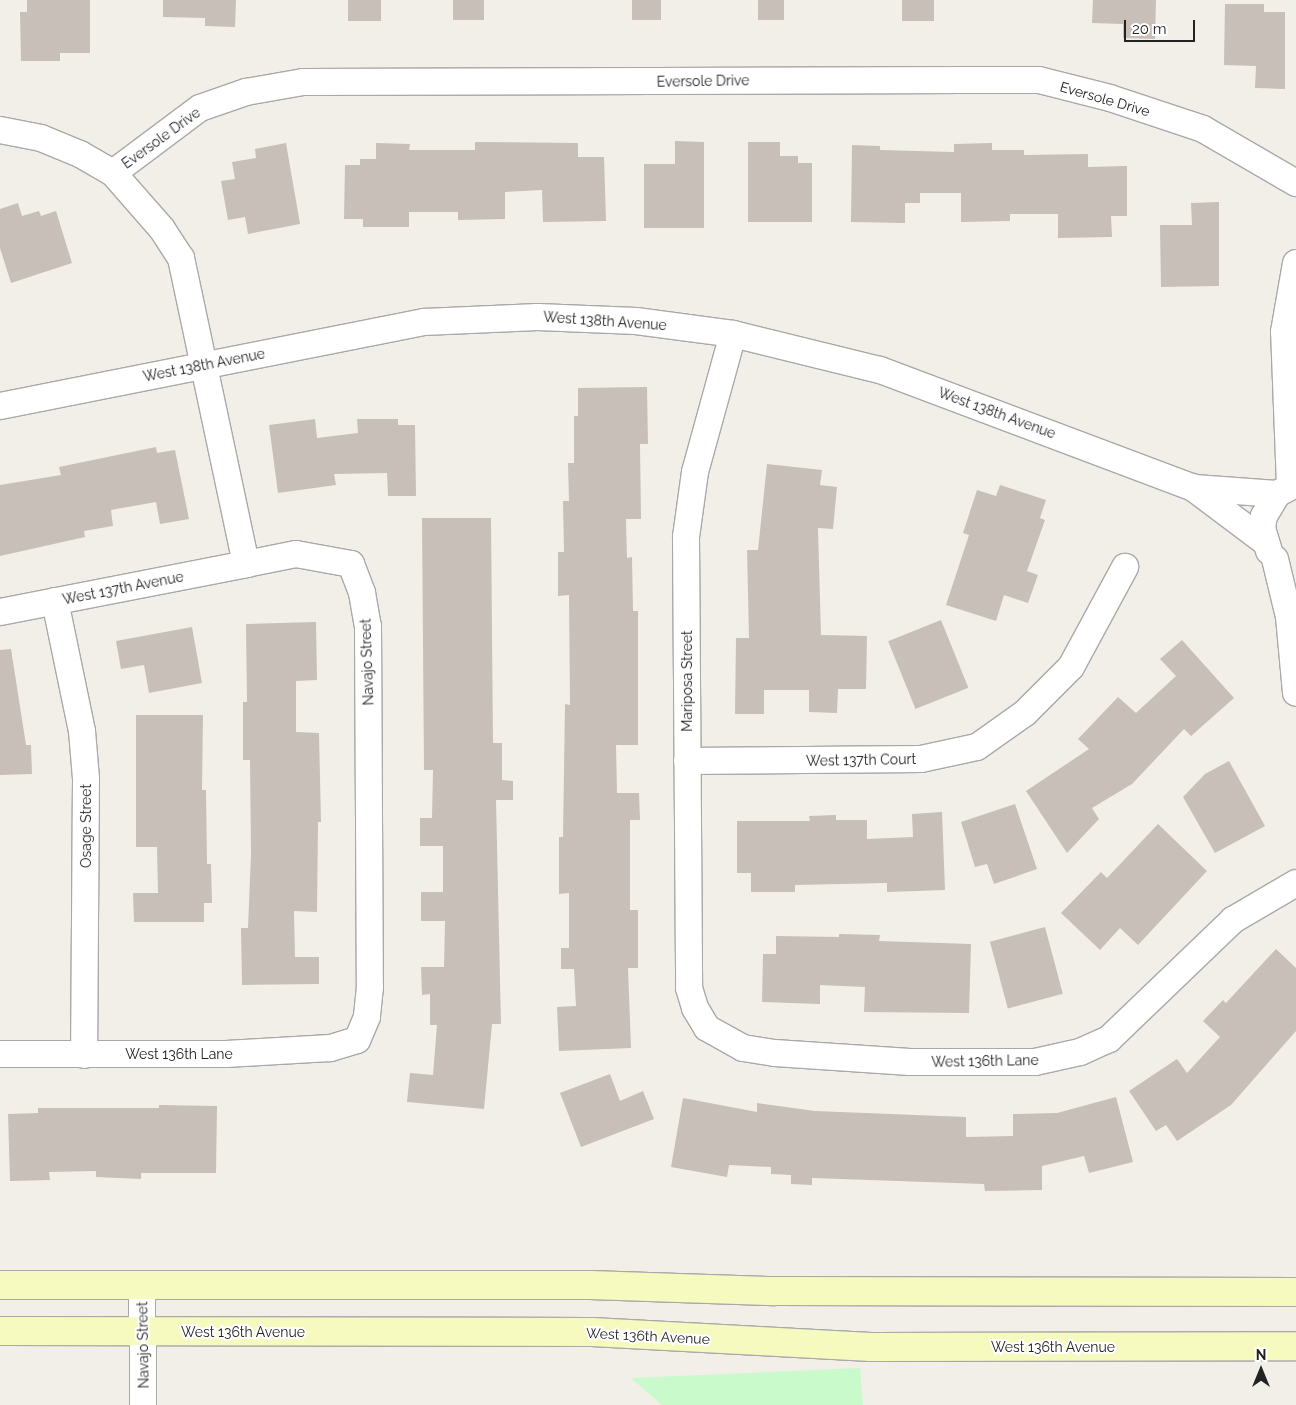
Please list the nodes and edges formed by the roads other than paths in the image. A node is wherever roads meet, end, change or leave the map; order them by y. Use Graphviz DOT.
graph roads {
  1 [pos="0,130"];
  2 [pos="113,173"];
  3 [pos="1296,183"];
  4 [pos="1296,263"];
  5 [pos="733,334"];
  6 [pos="204,364"];
  7 [pos="0,406"];
  8 [pos="1192,487"];
  9 [pos="1288,488"];
  10 [pos="1278,557"];
  11 [pos="246,564"];
  12 [pos="1125,568"];
  13 [pos="55,601"];
  14 [pos="0,612"];
  15 [pos="1296,693"];
  16 [pos="687,761"];
  17 [pos="1296,883"];
  18 [pos="707,1028"];
  19 [pos="357,1040"];
  20 [pos="0,1054"];
  21 [pos="84,1055"];
  22 [pos="0,1285"];
  23 [pos="142,1285"];
  24 [pos="1296,1292"];
  25 [pos="0,1331"];
  26 [pos="143,1331"];
  27 [pos="1296,1346"];
  28 [pos="143,1405"];
  1 -- 2 [label="street"];
  2 -- 3 [label="street, Eversole Drive"];
  2 -- 6 [label="street"];
  4 -- 9 [label="street"];
  5 -- 6 [label="street, West 138th Avenue"];
  5 -- 8 [label="street, West 138th Avenue"];
  5 -- 16 [label="street, Mariposa Street"];
  6 -- 7 [label="street, West 138th Avenue"];
  6 -- 11 [label="street"];
  8 -- 9 [label="street, West 138th Avenue"];
  8 -- 10 [label="street, West 138th Avenue"];
  9 -- 10 [label="street"];
  10 -- 15 [label="street"];
  11 -- 13 [label="street, West 137th Avenue"];
  11 -- 19 [label="street, Navajo Street"];
  12 -- 16 [label="street, West 137th Court"];
  13 -- 14 [label="street, West 137th Avenue"];
  13 -- 21 [label="street, Osage Street"];
  16 -- 18 [label="street, Mariposa Street"];
  17 -- 18 [label="street, West 136th Lane"];
  19 -- 21 [label="street, West 136th Lane"];
  20 -- 21 [label="street, West 136th Lane"];
  22 -- 23 [label="main road"];
  23 -- 24 [label="main road"];
  23 -- 26 [label="street, Navajo Street"];
  25 -- 26 [label="main road, West 136th Avenue"];
  26 -- 27 [label="main road, West 136th Avenue"];
  26 -- 28 [label="street, Navajo Street"];
}
